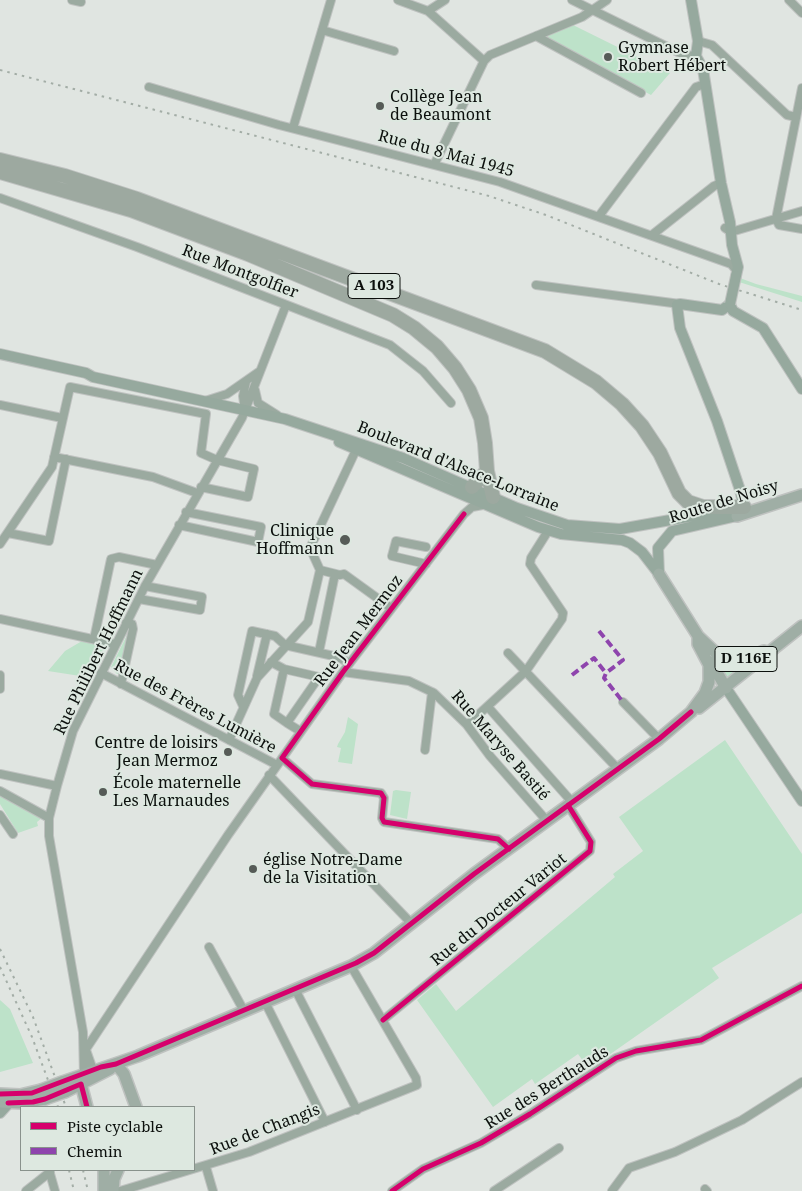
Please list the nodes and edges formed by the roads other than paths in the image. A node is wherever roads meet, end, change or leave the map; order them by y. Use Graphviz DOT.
graph roads {
  1 [pos="72,0"];
  2 [pos="331,0"];
  3 [pos="398,0"];
  4 [pos="445,0"];
  5 [pos="572,0"];
  6 [pos="607,0"];
  7 [pos="691,0"];
  8 [pos="789,0"];
  9 [pos="81,2"];
  10 [pos="594,10"];
  11 [pos="428,11"];
  12 [pos="802,12"];
  13 [pos="322,30"];
  14 [pos="536,36"];
  15 [pos="698,41"];
  16 [pos="394,51"];
  17 [pos="696,56"];
  18 [pos="484,62"];
  19 [pos="705,84"];
  20 [pos="149,87"];
  21 [pos="802,88"];
  22 [pos="641,93"];
  23 [pos="796,117"];
  24 [pos="293,128"];
  25 [pos="0,160"];
  26 [pos="435,164"];
  27 [pos="0,172"];
  28 [pos="721,183"];
  29 [pos="0,198"];
  30 [pos="802,211"];
  31 [pos="599,216"];
  32 [pos="787,216"];
  33 [pos="776,219"];
  34 [pos="791,227"];
  35 [pos="802,229"];
  36 [pos="728,230"];
  37 [pos="652,235"];
  38 [pos="735,271"];
  39 [pos="536,285"];
  40 [pos="730,304"];
  41 [pos="286,305"];
  42 [pos="681,314"];
  43 [pos="0,358"];
  44 [pos="260,371"];
  45 [pos="93,377"];
  46 [pos="246,382"];
  47 [pos="255,388"];
  48 [pos="802,389"];
  49 [pos="205,401"];
  50 [pos="451,403"];
  51 [pos="0,405"];
  52 [pos="245,410"];
  53 [pos="62,418"];
  54 [pos="282,418"];
  55 [pos="311,428"];
  56 [pos="356,450"];
  57 [pos="54,457"];
  58 [pos="66,459"];
  59 [pos="217,460"];
  60 [pos="487,471"];
  61 [pos="199,490"];
  62 [pos="802,490"];
  63 [pos="469,492"];
  64 [pos="802,495"];
  65 [pos="488,501"];
  66 [pos="740,511"];
  67 [pos="186,512"];
  68 [pos="464,514"];
  69 [pos="179,525"];
  70 [pos="548,530"];
  71 [pos="8,533"];
  72 [pos="0,544"];
  73 [pos="426,548"];
  74 [pos="426,564"];
  75 [pos="157,565"];
  76 [pos="320,570"];
  77 [pos="335,574"];
  78 [pos="659,574"];
  79 [pos="145,586"];
  80 [pos="139,599"];
  81 [pos="391,608"];
  82 [pos="0,619"];
  83 [pos="126,623"];
  84 [pos="798,629"];
  85 [pos="267,634"];
  86 [pos="698,636"];
  87 [pos="94,639"];
  88 [pos="115,644"];
  89 [pos="285,645"];
  90 [pos="319,652"];
  91 [pos="508,653"];
  92 [pos="271,662"];
  93 [pos="349,664"];
  94 [pos="284,669"];
  95 [pos="526,671"];
  96 [pos="343,672"];
  97 [pos="101,673"];
  98 [pos="0,675"];
  99 [pos="257,678"];
  100 [pos="121,684"];
  101 [pos="726,688"];
  102 [pos="0,689"];
  103 [pos="706,691"];
  104 [pos="432,692"];
  105 [pos="623,702"];
  106 [pos="243,706"];
  107 [pos="488,707"];
  108 [pos="691,712"];
  109 [pos="287,722"];
  110 [pos="467,726"];
  111 [pos="300,732"];
  112 [pos="659,739"];
  113 [pos="229,740"];
  114 [pos="425,750"];
  115 [pos="282,758"];
  116 [pos="277,765"];
  117 [pos="618,769"];
  118 [pos="0,774"];
  119 [pos="269,775"];
  120 [pos="57,786"];
  121 [pos="0,791"];
  122 [pos="802,801"];
  123 [pos="570,804"];
  124 [pos="0,814"];
  125 [pos="48,818"];
  126 [pos="547,821"];
  127 [pos="12,834"];
  128 [pos="509,849"];
  129 [pos="411,923"];
  130 [pos="209,947"];
  131 [pos="351,966"];
  132 [pos="802,986"];
  133 [pos="295,990"];
  134 [pos="265,1002"];
  135 [pos="244,1011"];
  136 [pos="383,1020"];
  137 [pos="99,1030"];
  138 [pos="84,1032"];
  139 [pos="86,1047"];
  140 [pos="134,1058"];
  141 [pos="116,1064"];
  142 [pos="87,1077"];
  143 [pos="126,1079"];
  144 [pos="802,1082"];
  145 [pos="0,1094"];
  146 [pos="43,1094"];
  147 [pos="5,1102"];
  148 [pos="87,1106"];
  149 [pos="136,1106"];
  150 [pos="357,1110"];
  151 [pos="0,1112"];
  152 [pos="325,1122"];
  153 [pos="560,1148"];
  154 [pos="206,1167"];
  155 [pos="195,1170"];
  156 [pos="49,1171"];
  157 [pos="112,1171"];
  158 [pos="112,1171"];
  159 [pos="192,1171"];
  160 [pos="26,1191"];
  161 [pos="55,1191"];
  162 [pos="104,1191"];
  163 [pos="113,1191"];
  164 [pos="120,1191"];
  165 [pos="213,1191"];
  166 [pos="392,1191"];
  167 [pos="494,1191"];
  168 [pos="612,1191"];
  1 -- 9 [label="street"];
  2 -- 13 [label="street"];
  3 -- 11 [label="street"];
  4 -- 11 [label="street"];
  5 -- 10 [label="street"];
  6 -- 10 [label="street"];
  7 -- 15 [label="main road"];
  8 -- 12 [label="street"];
  10 -- 14 [label="street"];
  10 -- 17 [label="street"];
  11 -- 18 [label="street"];
  13 -- 16 [label="street"];
  13 -- 24 [label="street"];
  14 -- 18 [label="street"];
  14 -- 22 [label="street"];
  15 -- 17 [label="main road"];
  15 -- 23 [label="street"];
  17 -- 19 [label="main road"];
  18 -- 26 [label="street"];
  19 -- 28 [label="main road"];
  19 -- 31 [label="street"];
  20 -- 24 [label="street, Rue du 8 Mai 1945"];
  21 -- 23 [label="street"];
  23 -- 33 [label="street"];
  24 -- 26 [label="street, Rue du 8 Mai 1945"];
  25 -- 66 [label="highway, A 103"];
  26 -- 31 [label="street, Rue du 8 Mai 1945"];
  27 -- 60 [label="highway, A 103"];
  28 -- 36 [label="main road"];
  28 -- 37 [label="street"];
  29 -- 41 [label="street, Rue Montgolfier"];
  30 -- 32 [label="street"];
  31 -- 37 [label="street, Rue du 8 Mai 1945"];
  32 -- 33 [label="street"];
  32 -- 34 [label="street"];
  33 -- 34 [label="street"];
  33 -- 36 [label="street"];
  34 -- 35 [label="street"];
  36 -- 38 [label="main road"];
  36 -- 38 [label="main road"];
  37 -- 38 [label="street, Rue du 8 Mai 1945"];
  38 -- 40 [label="main road, bridge"];
  39 -- 42 [label="street"];
  40 -- 42 [label="main road"];
  40 -- 48 [label="main road"];
  41 -- 44 [label="street, Rue Philibert Hoffmann"];
  41 -- 50 [label="street, Rue Montgolfier"];
  42 -- 66 [label="main road"];
  43 -- 45 [label="main road, Boulevard d'Alsace-Lorraine"];
  43 -- 45 [label="main road, Boulevard d'Alsace-Lorraine"];
  44 -- 46 [label="street"];
  44 -- 47 [label="street, Rue Philibert Hoffmann"];
  45 -- 49 [label="main road, Boulevard d'Alsace-Lorraine"];
  46 -- 49 [label="street"];
  46 -- 52 [label="street, Rue Philibert Hoffmann"];
  47 -- 52 [label="street, Rue Philibert Hoffmann"];
  47 -- 54 [label="street"];
  49 -- 52 [label="main road, Boulevard d'Alsace-Lorraine"];
  51 -- 53 [label="street"];
  52 -- 54 [label="main road, Boulevard d'Alsace-Lorraine"];
  52 -- 59 [label="street, Rue Philibert Hoffmann"];
  53 -- 57 [label="street"];
  53 -- 59 [label="street"];
  54 -- 55 [label="main road, Boulevard d'Alsace-Lorraine"];
  55 -- 56 [label="main road, Boulevard d'Alsace-Lorraine"];
  55 -- 63 [label="main road, Boulevard d'Alsace-Lorraine"];
  56 -- 63 [label="main road, Boulevard d'Alsace-Lorraine"];
  56 -- 76 [label="street"];
  57 -- 58 [label="street"];
  57 -- 71 [label="street"];
  58 -- 61 [label="street"];
  58 -- 71 [label="street"];
  59 -- 61 [label="street, Rue Philibert Hoffmann"];
  59 -- 61 [label="street"];
  60 -- 63 [label="highway"];
  60 -- 65 [label="highway, A 103"];
  61 -- 67 [label="street, Rue Philibert Hoffmann"];
  62 -- 66 [label="main road, Route de Noisy"];
  63 -- 65 [label="main road, Boulevard d'Alsace-Lorraine"];
  63 -- 68 [label="street"];
  64 -- 66 [label="main road, Route de Noisy"];
  65 -- 66 [label="main road, Boulevard d'Alsace-Lorraine"];
  65 -- 68 [label="street, Rue Jean Mermoz"];
  65 -- 70 [label="main road, Boulevard d'Alsace-Lorraine"];
  66 -- 78 [label="main road, Route de Noisy"];
  67 -- 69 [label="street, Rue Philibert Hoffmann"];
  67 -- 69 [label="street"];
  68 -- 74 [label="street, Rue Jean Mermoz"];
  69 -- 75 [label="street, Rue Philibert Hoffmann"];
  70 -- 78 [label="main road, Boulevard d'Alsace-Lorraine"];
  70 -- 95 [label="street"];
  71 -- 72 [label="street"];
  73 -- 74 [label="street"];
  74 -- 81 [label="street, Rue Jean Mermoz"];
  75 -- 79 [label="street, Rue Philibert Hoffmann"];
  75 -- 87 [label="street"];
  76 -- 77 [label="street"];
  76 -- 89 [label="street"];
  77 -- 81 [label="street"];
  77 -- 90 [label="street"];
  78 -- 86 [label="main road, D 116E"];
  79 -- 80 [label="street, Rue Philibert Hoffmann"];
  79 -- 80 [label="street"];
  80 -- 83 [label="street, Rue Philibert Hoffmann"];
  81 -- 93 [label="street, Rue Jean Mermoz"];
  82 -- 87 [label="street"];
  83 -- 88 [label="street, Rue Philibert Hoffmann"];
  83 -- 100 [label="street"];
  84 -- 86 [label="main road, D 116E"];
  84 -- 101 [label="main road"];
  85 -- 89 [label="street"];
  85 -- 99 [label="street"];
  85 -- 106 [label="street"];
  86 -- 101 [label="main road, D 116E"];
  86 -- 103 [label="main road, D 116E"];
  87 -- 88 [label="street"];
  88 -- 97 [label="street, Rue Philibert Hoffmann"];
  89 -- 90 [label="street"];
  89 -- 92 [label="street"];
  90 -- 93 [label="street"];
  91 -- 95 [label="street"];
  92 -- 94 [label="street"];
  92 -- 99 [label="street"];
  93 -- 96 [label="street, Rue Jean Mermoz"];
  94 -- 109 [label="street"];
  94 -- 109 [label="street"];
  95 -- 107 [label="street"];
  95 -- 117 [label="street"];
  96 -- 104 [label="street, Rue Maryse Bastié"];
  96 -- 111 [label="street, Rue Jean Mermoz"];
  97 -- 100 [label="street, Rue des Frères Lumière"];
  97 -- 120 [label="street, Rue Philibert Hoffmann"];
  98 -- 102 [label="street"];
  99 -- 106 [label="street"];
  100 -- 113 [label="street, Rue des Frères Lumière"];
  101 -- 103 [label="main road"];
  101 -- 108 [label="main road"];
  101 -- 122 [label="main road"];
  103 -- 108 [label="main road"];
  104 -- 110 [label="street, Rue Maryse Bastié"];
  104 -- 114 [label="street"];
  105 -- 112 [label="street"];
  106 -- 113 [label="street"];
  107 -- 110 [label="street"];
  107 -- 123 [label="street, Rue du Docteur Variot"];
  108 -- 112 [label="main road"];
  109 -- 111 [label="street"];
  110 -- 126 [label="street, Rue Maryse Bastié"];
  111 -- 115 [label="street, Rue Jean Mermoz"];
  112 -- 117 [label="main road"];
  113 -- 116 [label="street, Rue des Frères Lumière"];
  115 -- 116 [label="street, Rue Jean Mermoz"];
  115 -- 128 [label="street"];
  116 -- 119 [label="street, Rue Jean Mermoz"];
  117 -- 123 [label="main road"];
  118 -- 120 [label="street"];
  119 -- 129 [label="street"];
  119 -- 137 [label="street, Rue Jean Mermoz"];
  120 -- 125 [label="street, Rue Philibert Hoffmann"];
  121 -- 125 [label="street"];
  123 -- 126 [label="main road"];
  123 -- 136 [label="street, Rue du Docteur Variot"];
  124 -- 127 [label="street"];
  125 -- 138 [label="street, Rue Philibert Hoffmann"];
  126 -- 128 [label="main road"];
  128 -- 129 [label="main road"];
  129 -- 131 [label="main road"];
  130 -- 135 [label="street"];
  131 -- 133 [label="main road"];
  131 -- 136 [label="street"];
  132 -- 166 [label="street, Rue des Berthauds"];
  133 -- 134 [label="main road"];
  133 -- 150 [label="street"];
  134 -- 135 [label="main road"];
  134 -- 152 [label="street"];
  135 -- 140 [label="main road"];
  136 -- 150 [label="street, Rue de Changis"];
  137 -- 138 [label="street"];
  137 -- 139 [label="street, Rue Jean Mermoz"];
  138 -- 139 [label="street, Rue Philibert Hoffmann"];
  139 -- 142 [label="street, Rue Philibert Hoffmann"];
  140 -- 141 [label="main road"];
  140 -- 143 [label="main road"];
  141 -- 142 [label="main road"];
  141 -- 143 [label="main road"];
  142 -- 146 [label="main road, bridge"];
  142 -- 148 [label="main road"];
  143 -- 149 [label="main road"];
  144 -- 168 [label="street"];
  145 -- 146 [label="main road"];
  146 -- 147 [label="main road"];
  147 -- 151 [label="main road"];
  150 -- 152 [label="street, Rue de Changis"];
  152 -- 154 [label="street, Rue de Changis"];
  153 -- 167 [label="street"];
  154 -- 155 [label="street, Rue de Changis"];
  154 -- 165 [label="street"];
  156 -- 160 [label="street"];
  156 -- 161 [label="street"];
  157 -- 162 [label="main road"];
  158 -- 163 [label="main road"];
  159 -- 164 [label="street, Rue de Changis"];
}
